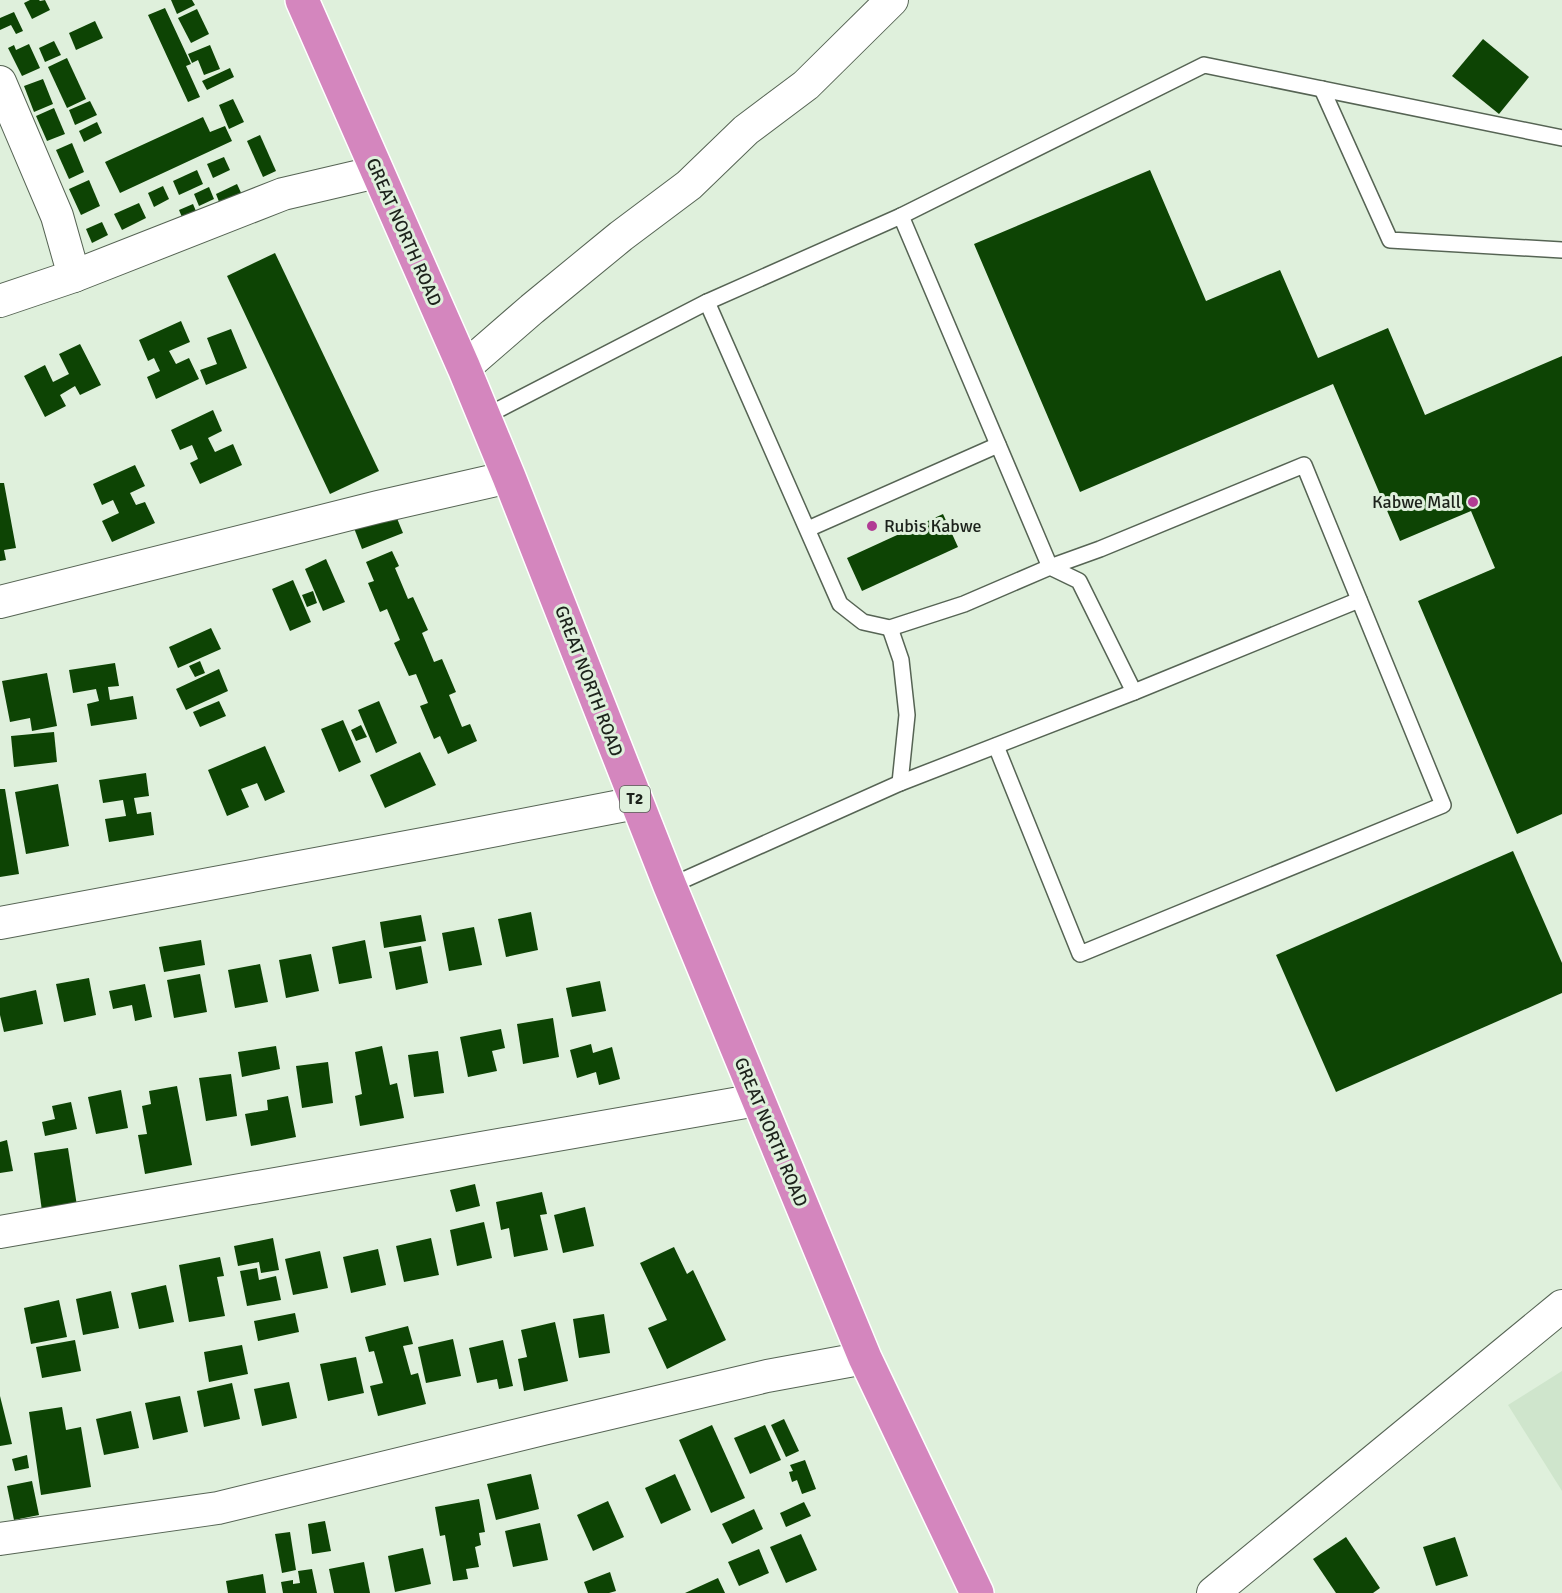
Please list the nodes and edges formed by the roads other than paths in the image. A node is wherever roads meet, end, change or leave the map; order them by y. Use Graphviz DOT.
graph roads {
  1 [pos="302,0"];
  2 [pos="892,0"];
  3 [pos="0,81"];
  4 [pos="1322,89"];
  5 [pos="1562,138"];
  6 [pos="377,172"];
  7 [pos="901,216"];
  8 [pos="1562,250"];
  9 [pos="74,276"];
  10 [pos="0,302"];
  11 [pos="708,302"];
  12 [pos="464,368"];
  13 [pos="484,417"];
  14 [pos="998,445"];
  15 [pos="509,477"];
  16 [pos="808,529"];
  17 [pos="1050,567"];
  18 [pos="1359,600"];
  19 [pos="0,602"];
  20 [pos="890,628"];
  21 [pos="1134,692"];
  22 [pos="996,746"];
  23 [pos="900,783"];
  24 [pos="636,803"];
  25 [pos="670,886"];
  26 [pos="0,923"];
  27 [pos="757,1100"];
  28 [pos="0,1232"];
  29 [pos="1562,1306"];
  30 [pos="865,1358"];
  31 [pos="0,1539"];
  32 [pos="977,1593"];
  33 [pos="1213,1593"];
  1 -- 6 [label="highway, GREAT NORTH ROAD / T2"];
  2 -- 12 [label="street"];
  3 -- 9 [label="street"];
  4 -- 5 [label="lane"];
  4 -- 7 [label="lane"];
  4 -- 8 [label="lane"];
  6 -- 9 [label="street"];
  6 -- 12 [label="highway, GREAT NORTH ROAD / T2"];
  7 -- 11 [label="lane"];
  7 -- 14 [label="lane"];
  9 -- 10 [label="street"];
  11 -- 13 [label="lane"];
  11 -- 16 [label="lane"];
  12 -- 13 [label="highway, GREAT NORTH ROAD / T2"];
  13 -- 15 [label="highway, GREAT NORTH ROAD / T2"];
  14 -- 16 [label="lane"];
  14 -- 17 [label="lane"];
  15 -- 19 [label="street"];
  15 -- 24 [label="highway, GREAT NORTH ROAD / T2"];
  16 -- 20 [label="lane"];
  17 -- 18 [label="lane"];
  17 -- 20 [label="lane"];
  17 -- 21 [label="lane"];
  18 -- 21 [label="lane"];
  18 -- 22 [label="lane"];
  20 -- 23 [label="lane"];
  21 -- 22 [label="lane"];
  22 -- 23 [label="lane"];
  23 -- 25 [label="lane"];
  24 -- 25 [label="highway, GREAT NORTH ROAD / T2"];
  24 -- 26 [label="street"];
  25 -- 27 [label="highway, GREAT NORTH ROAD / T2"];
  27 -- 28 [label="street"];
  27 -- 30 [label="highway, GREAT NORTH ROAD / T2"];
  29 -- 33 [label="street"];
  30 -- 31 [label="street"];
  30 -- 32 [label="highway, GREAT NORTH ROAD / T2"];
}
